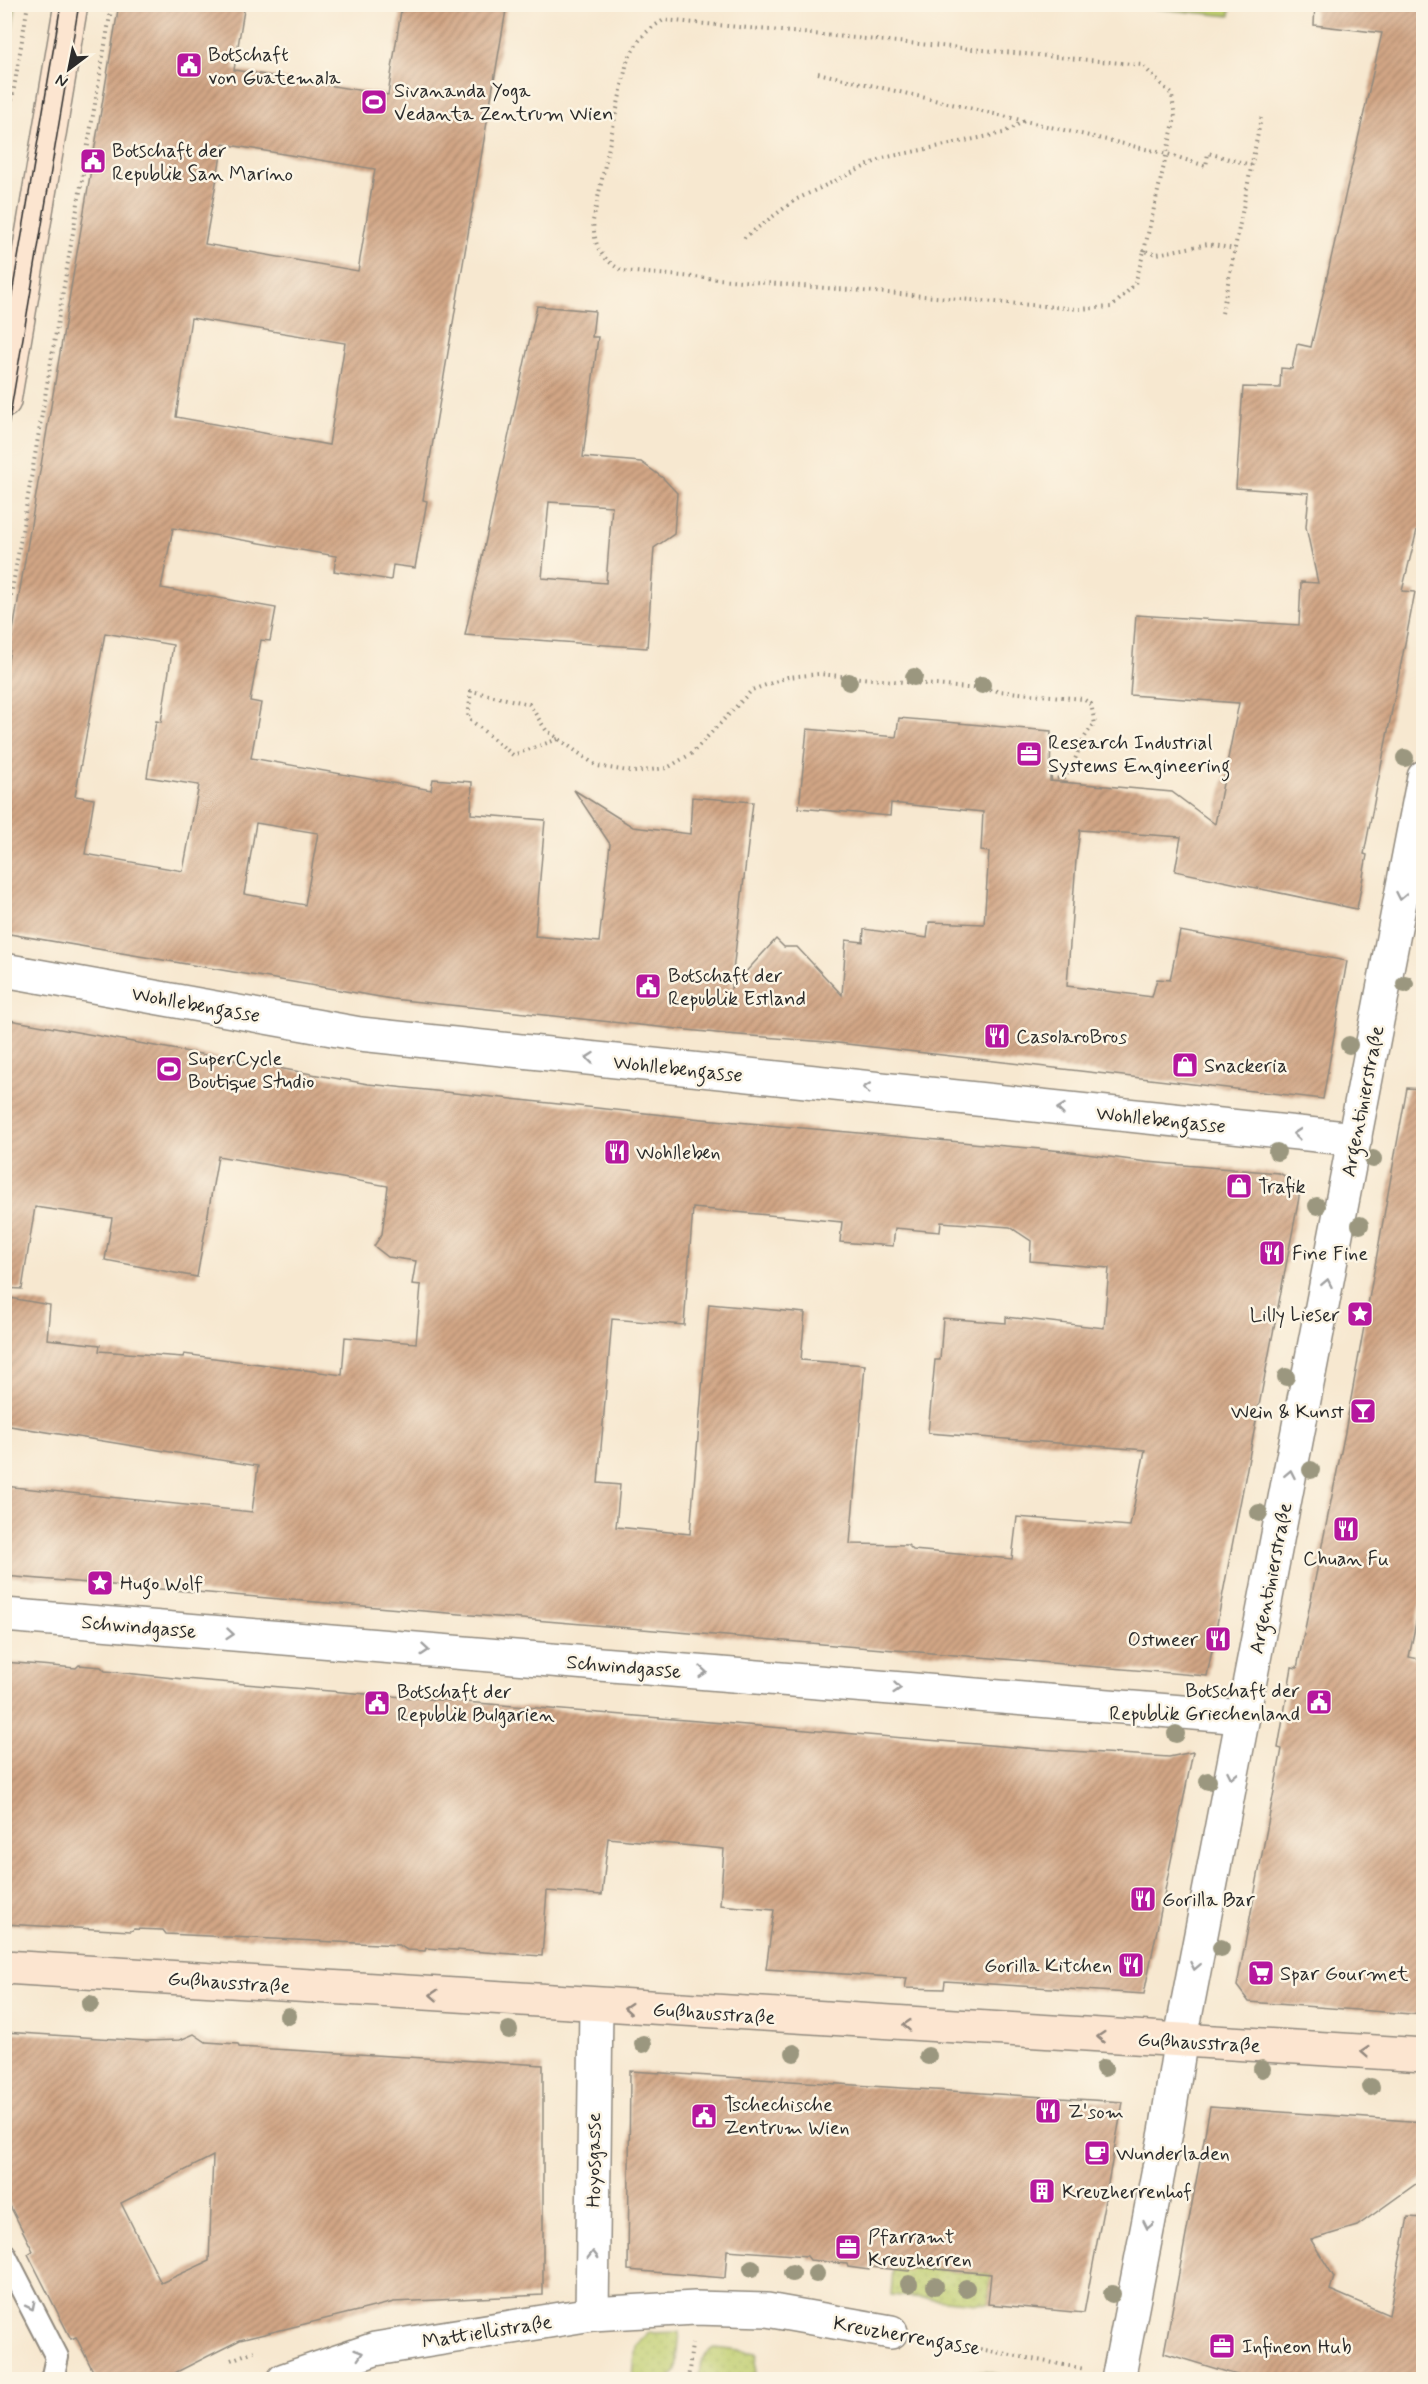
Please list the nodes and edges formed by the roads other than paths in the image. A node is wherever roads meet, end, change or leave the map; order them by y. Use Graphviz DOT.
graph roads {
  1 [pos="71,4"];
  2 [pos="4,401"];
  3 [pos="1424,777"];
  4 [pos="1420,819"];
  5 [pos="4,970"];
  6 [pos="1355,1139"];
  7 [pos="4,1615"];
  8 [pos="1243,1717"];
  9 [pos="4,1967"];
  10 [pos="596,2006"];
  11 [pos="1181,2038"];
  12 [pos="1424,2055"];
  13 [pos="4,2253"];
  14 [pos="695,2308"];
  15 [pos="592,2314"];
  16 [pos="891,2332"];
  17 [pos="52,2379"];
  18 [pos="284,2379"];
  19 [pos="1119,2379"];
  1 -- 2 [label="street"];
  3 -- 4 [label="street, Argentinierstraße"];
  4 -- 6 [label="street, Argentinierstraße, one-way"];
  6 -- 5 [label="street, Wohllebengasse, one-way"];
  8 -- 6 [label="street, Argentinierstraße, one-way"];
  7 -- 8 [label="street, Schwindgasse, one-way"];
  8 -- 11 [label="street, Argentinierstraße, one-way"];
  10 -- 9 [label="street, Gußhausstraße, one-way"];
  11 -- 10 [label="street, Gußhausstraße, one-way"];
  15 -- 10 [label="street, Hoyosgasse, one-way"];
  12 -- 11 [label="street, Gußhausstraße, one-way"];
  11 -- 19 [label="street, Argentinierstraße, one-way"];
  13 -- 17 [label="lane, one-way"];
  14 -- 15 [label="street, Mattiellistraße"];
  14 -- 16 [label="street, Kreuzherrengasse"];
  18 -- 15 [label="street, Mattiellistraße, one-way"];
}
